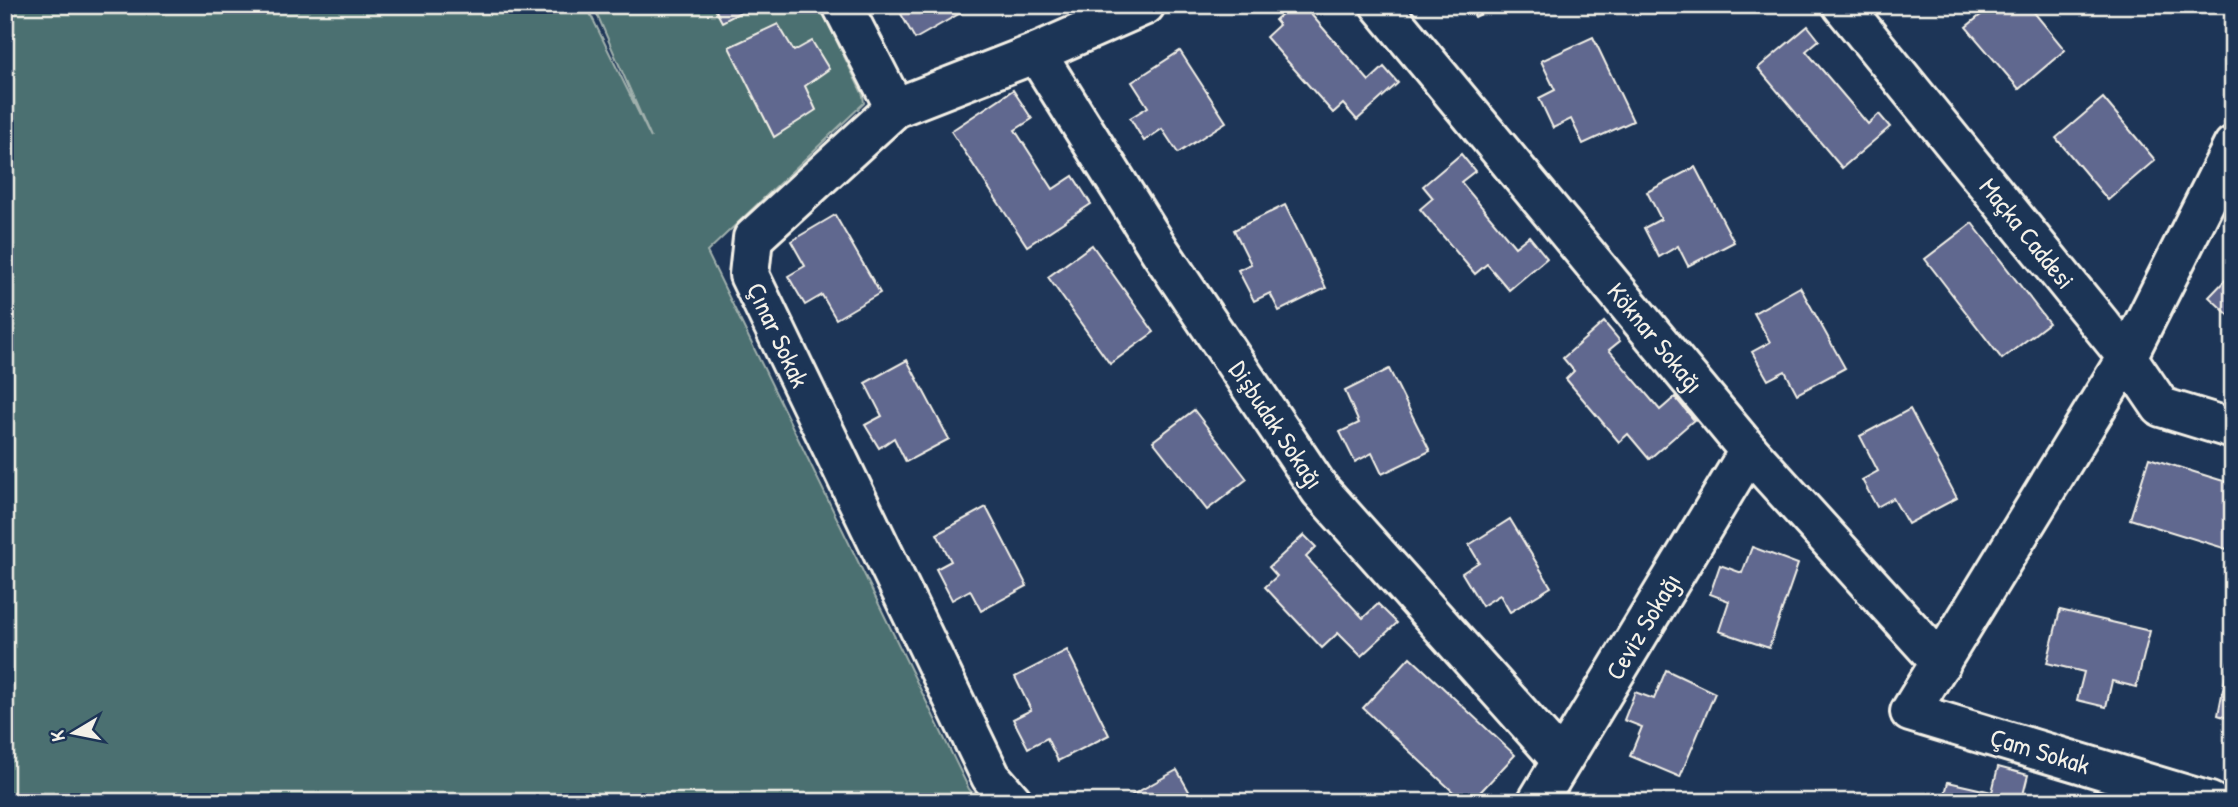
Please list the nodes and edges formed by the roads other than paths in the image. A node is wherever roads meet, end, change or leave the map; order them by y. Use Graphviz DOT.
graph roads {
  1 [pos="842,5"];
  2 [pos="1145,5"];
  3 [pos="1380,5"];
  4 [pos="1842,5"];
  5 [pos="1037,53"];
  6 [pos="895,107"];
  7 [pos="2233,146"];
  8 [pos="2127,357"];
  9 [pos="2233,429"];
  10 [pos="1749,451"];
  11 [pos="1941,663"];
  12 [pos="1561,760"];
  13 [pos="1013,802"];
  14 [pos="1537,802"];
  15 [pos="2210,802"];
  1 -- 6 [label="street"];
  2 -- 5 [label="street, Çınar Sokak"];
  3 -- 10 [label="street, Köknar Sokağı"];
  4 -- 8 [label="street, Maçka Caddesi"];
  5 -- 6 [label="street, Çınar Sokak"];
  5 -- 12 [label="street, Dişbudak Sokağı"];
  6 -- 13 [label="street, Çınar Sokak"];
  7 -- 8 [label="street"];
  8 -- 9 [label="street, Maçka Caddesi"];
  8 -- 11 [label="street"];
  10 -- 11 [label="street, Köknar Sokağı"];
  10 -- 12 [label="street, Ceviz Sokağı"];
  11 -- 15 [label="street, Çam Sokak"];
  12 -- 14 [label="street, Ceviz Sokağı"];
}
